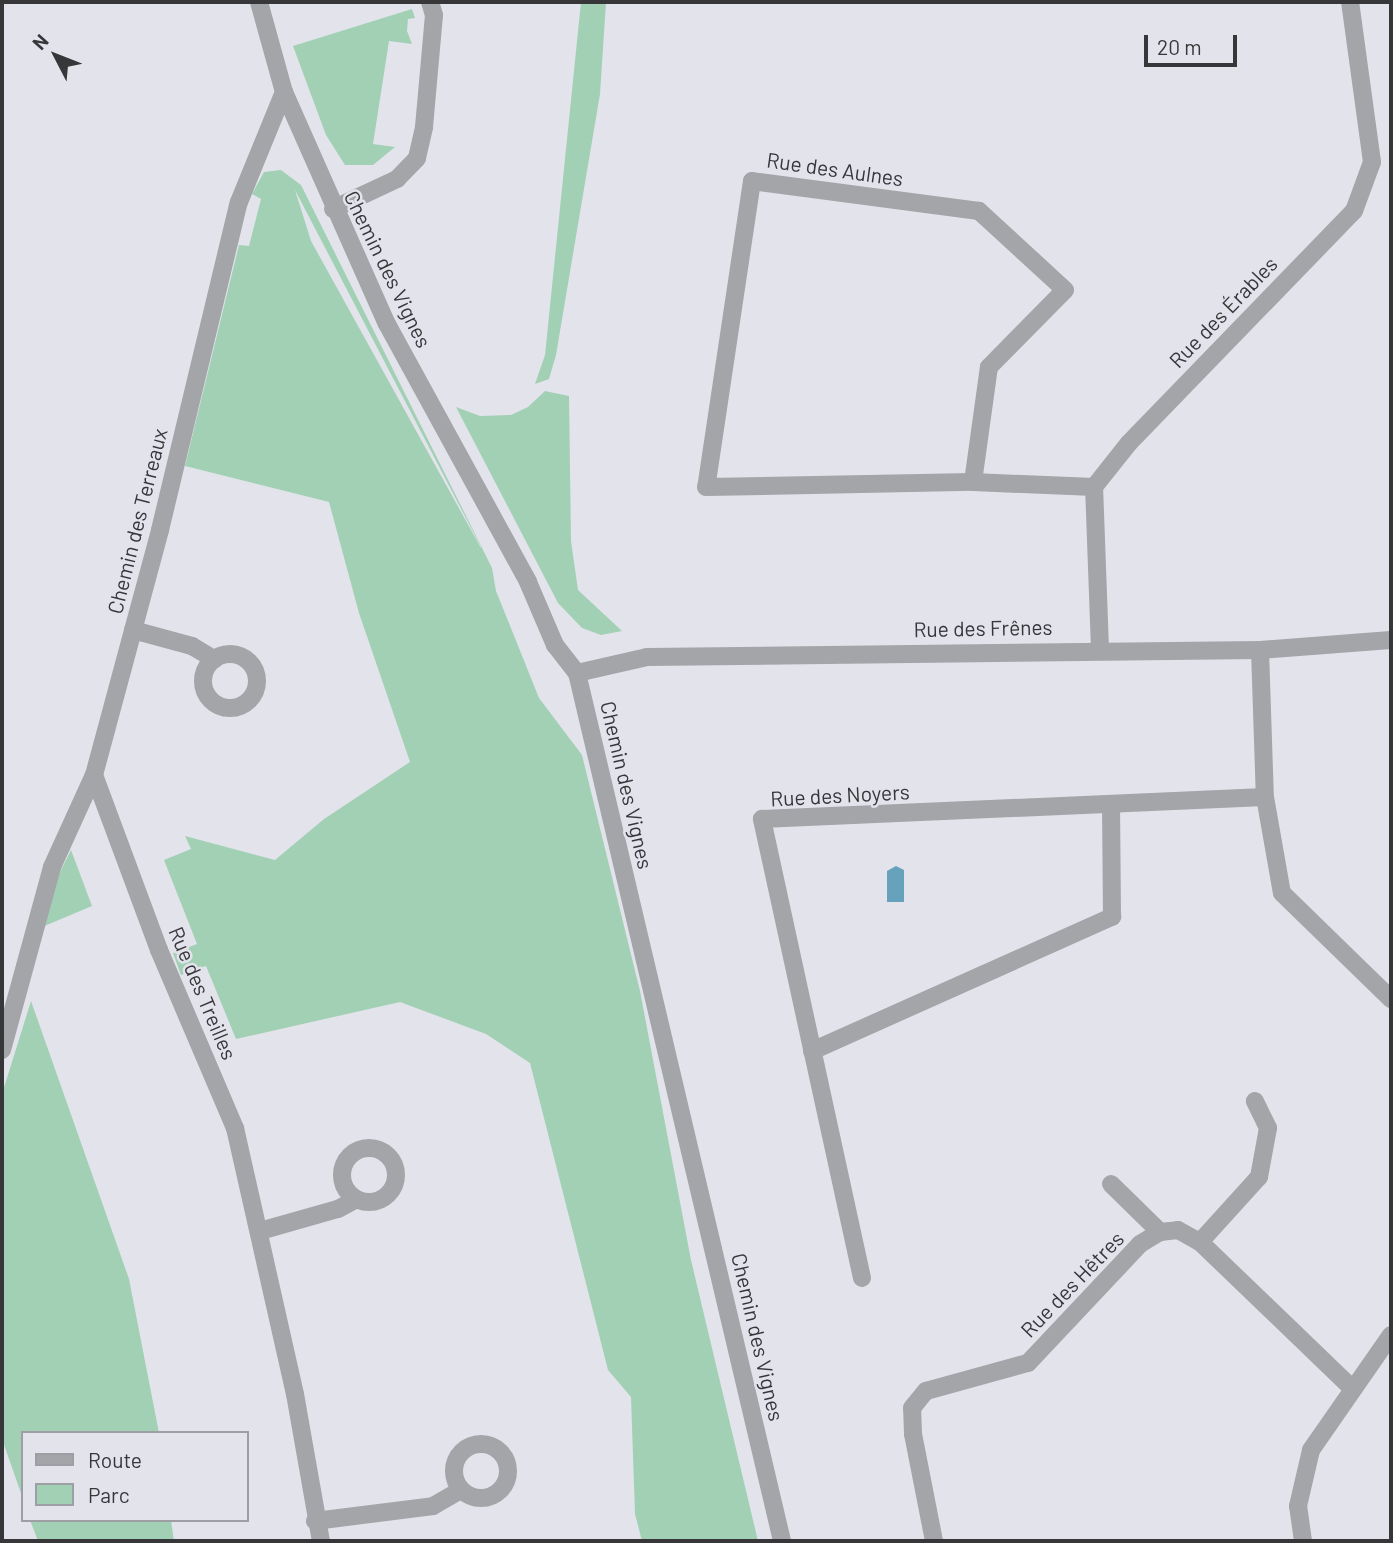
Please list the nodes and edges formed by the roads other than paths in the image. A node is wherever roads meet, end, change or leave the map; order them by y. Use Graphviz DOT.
graph roads {
  1 [pos="259,2"];
  2 [pos="430,2"];
  3 [pos="1350,2"];
  4 [pos="284,93"];
  5 [pos="333,209"];
  6 [pos="973,482"];
  7 [pos="1094,487"];
  8 [pos="133,630"];
  9 [pos="1391,640"];
  10 [pos="1100,649"];
  11 [pos="1260,650"];
  12 [pos="214,659"];
  13 [pos="577,673"];
  14 [pos="94,775"];
  15 [pos="1265,797"];
  16 [pos="1111,807"];
  17 [pos="1391,999"];
  18 [pos="2,1050"];
  19 [pos="812,1051"];
  20 [pos="1255,1101"];
  21 [pos="1111,1184"];
  22 [pos="357,1199"];
  23 [pos="260,1231"];
  24 [pos="1160,1232"];
  25 [pos="1200,1242"];
  26 [pos="862,1278"];
  27 [pos="1391,1335"];
  28 [pos="1353,1389"];
  29 [pos="461,1490"];
  30 [pos="315,1521"];
  31 [pos="321,1541"];
  32 [pos="782,1541"];
  33 [pos="934,1541"];
  34 [pos="1303,1541"];
  1 -- 4 [label="street"];
  2 -- 5 [label="street"];
  3 -- 7 [label="street, Rue des Érables"];
  4 -- 5 [label="street, Chemin des Vignes"];
  4 -- 8 [label="street, Chemin des Terreaux"];
  5 -- 13 [label="street, Chemin des Vignes"];
  6 -- 6 [label="street, Rue des Aulnes"];
  6 -- 7 [label="street, Rue des Aulnes"];
  7 -- 10 [label="street"];
  8 -- 12 [label="street"];
  8 -- 14 [label="street, Chemin des Terreaux"];
  9 -- 11 [label="street, Rue des Frênes"];
  10 -- 11 [label="street, Rue des Frênes"];
  10 -- 13 [label="street, Rue des Frênes"];
  11 -- 15 [label="street"];
  13 -- 32 [label="street, Chemin des Vignes"];
  14 -- 18 [label="street, Chemin des Terreaux"];
  14 -- 23 [label="street, Rue des Treilles"];
  15 -- 16 [label="street, Rue des Noyers"];
  15 -- 17 [label="street"];
  16 -- 19 [label="street"];
  16 -- 19 [label="street, Rue des Noyers"];
  19 -- 26 [label="street, Rue des Noyers"];
  20 -- 25 [label="street"];
  21 -- 24 [label="street, Rue des Hêtres"];
  22 -- 23 [label="street"];
  23 -- 30 [label="street, Rue des Treilles"];
  24 -- 25 [label="street"];
  24 -- 33 [label="street, Rue des Hêtres"];
  25 -- 28 [label="street"];
  27 -- 28 [label="street"];
  28 -- 34 [label="street"];
  29 -- 30 [label="street"];
  30 -- 31 [label="street, Rue des Treilles"];
}
